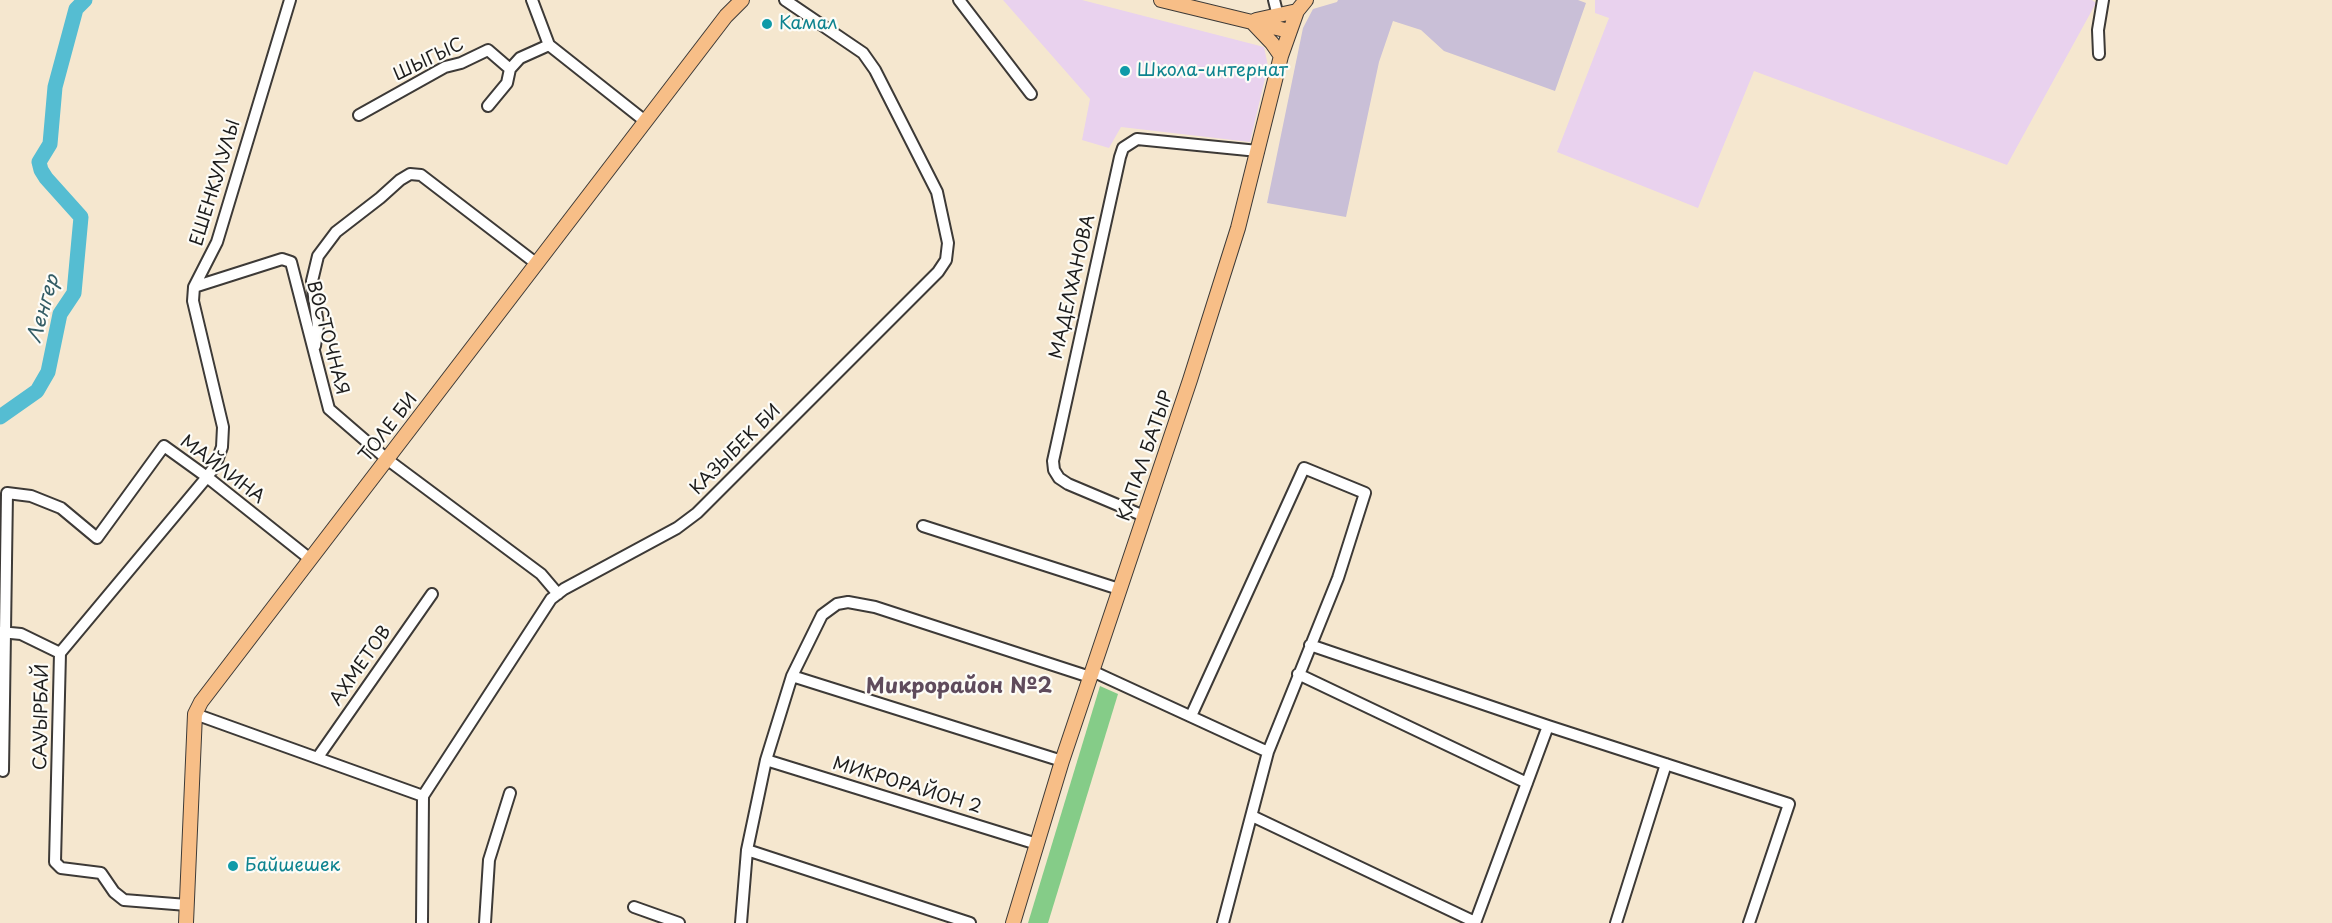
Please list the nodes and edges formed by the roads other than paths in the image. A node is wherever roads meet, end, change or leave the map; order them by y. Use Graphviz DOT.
graph roads {
  1 [pos="290,0"];
  2 [pos="532,0"];
  3 [pos="742,0"];
  4 [pos="785,0"];
  5 [pos="959,0"];
  6 [pos="1161,0"];
  7 [pos="1274,0"];
  8 [pos="1306,0"];
  9 [pos="2103,0"];
  10 [pos="1297,11"];
  11 [pos="1278,16"];
  12 [pos="1251,21"];
  13 [pos="1289,31"];
  14 [pos="549,45"];
  15 [pos="2099,54"];
  16 [pos="1281,56"];
  17 [pos="510,69"];
  18 [pos="1031,94"];
  19 [pos="488,106"];
  20 [pos="359,115"];
  21 [pos="645,121"];
  22 [pos="1258,151"];
  23 [pos="537,264"];
  24 [pos="194,287"];
  25 [pos="314,352"];
  26 [pos="388,460"];
  27 [pos="207,477"];
  28 [pos="1144,516"];
  29 [pos="923,526"];
  30 [pos="310,559"];
  31 [pos="1119,589"];
  32 [pos="432,594"];
  33 [pos="558,594"];
  34 [pos="2,632"];
  35 [pos="1310,645"];
  36 [pos="60,653"];
  37 [pos="1091,674"];
  38 [pos="1298,674"];
  39 [pos="792,676"];
  40 [pos="195,714"];
  41 [pos="1191,716"];
  42 [pos="1548,726"];
  43 [pos="1268,752"];
  44 [pos="318,758"];
  45 [pos="766,760"];
  46 [pos="1062,761"];
  47 [pos="1666,764"];
  48 [pos="3,771"];
  49 [pos="1527,783"];
  50 [pos="510,794"];
  51 [pos="423,796"];
  52 [pos="1252,816"];
  53 [pos="1037,844"];
  54 [pos="747,850"];
  55 [pos="187,905"];
  56 [pos="634,908"];
  57 [pos="1475,922"];
  58 [pos="186,923"];
  59 [pos="422,923"];
  60 [pos="485,923"];
  61 [pos="679,923"];
  62 [pos="741,923"];
  63 [pos="970,923"];
  64 [pos="1013,923"];
  65 [pos="1223,923"];
  66 [pos="1616,923"];
  67 [pos="1749,923"];
  1 -- 24 [label="street, ЕШЕНКУЛУЛЫ"];
  2 -- 14 [label="street"];
  3 -- 21 [label="main road, ТОЛЕ БИ"];
  4 -- 33 [label="street, КАЗЫБЕК БИ"];
  5 -- 18 [label="street"];
  6 -- 12 [label="main road"];
  7 -- 11 [label="street"];
  8 -- 10 [label="main road, КАПАЛ БАТЫР"];
  9 -- 15 [label="street"];
  10 -- 11 [label="main road"];
  10 -- 13 [label="main road, КАПАЛ БАТЫР"];
  11 -- 12 [label="main road"];
  12 -- 13 [label="main road"];
  12 -- 16 [label="main road"];
  13 -- 16 [label="main road, КАПАЛ БАТЫР"];
  14 -- 17 [label="street"];
  14 -- 21 [label="street"];
  16 -- 22 [label="main road, КАПАЛ БАТЫР"];
  17 -- 19 [label="street"];
  17 -- 20 [label="street, ШЫГЫС"];
  21 -- 23 [label="main road, ТОЛЕ БИ"];
  22 -- 28 [label="main road, КАПАЛ БАТЫР"];
  22 -- 28 [label="street, МАДЕЛХАНОВА"];
  23 -- 25 [label="street"];
  23 -- 26 [label="main road, ТОЛЕ БИ"];
  24 -- 25 [label="street, ВОСТОЧНАЯ"];
  24 -- 27 [label="street"];
  25 -- 26 [label="street, ВОСТОЧНАЯ"];
  26 -- 30 [label="main road, ТОЛЕ БИ"];
  26 -- 33 [label="street, ВОСТОЧНАЯ"];
  27 -- 30 [label="street, МАЙЛИНА"];
  27 -- 34 [label="street, МАЙЛИНА"];
  27 -- 36 [label="street, САУЫРБАЙ"];
  28 -- 31 [label="main road, КАПАЛ БАТЫР"];
  29 -- 31 [label="street"];
  30 -- 40 [label="main road, ТОЛЕ БИ"];
  31 -- 37 [label="main road, КАПАЛ БАТЫР"];
  32 -- 44 [label="street, АХМЕТОВ"];
  33 -- 51 [label="street, КАЗЫБЕК БИ"];
  34 -- 36 [label="street"];
  34 -- 48 [label="street, МАЙЛИНА"];
  35 -- 38 [label="street"];
  35 -- 41 [label="street"];
  35 -- 42 [label="street"];
  36 -- 55 [label="street, САУЫРБАЙ"];
  37 -- 39 [label="street"];
  37 -- 41 [label="street"];
  37 -- 46 [label="main road, КАПАЛ БАТЫР"];
  38 -- 43 [label="street"];
  38 -- 49 [label="street"];
  39 -- 45 [label="street"];
  39 -- 46 [label="street"];
  40 -- 44 [label="street"];
  40 -- 55 [label="main road"];
  41 -- 43 [label="street"];
  42 -- 47 [label="street"];
  42 -- 49 [label="street"];
  43 -- 52 [label="street"];
  44 -- 51 [label="street"];
  45 -- 53 [label="street, МИКРОРАЙОН 2"];
  45 -- 54 [label="street"];
  46 -- 53 [label="main road, КАПАЛ БАТЫР"];
  47 -- 66 [label="street"];
  47 -- 67 [label="street"];
  49 -- 57 [label="street"];
  50 -- 60 [label="street"];
  51 -- 59 [label="street"];
  52 -- 57 [label="street"];
  52 -- 65 [label="street"];
  53 -- 64 [label="main road, КАПАЛ БАТЫР"];
  54 -- 62 [label="street"];
  54 -- 63 [label="street"];
  55 -- 58 [label="main road"];
  56 -- 61 [label="street"];
}
